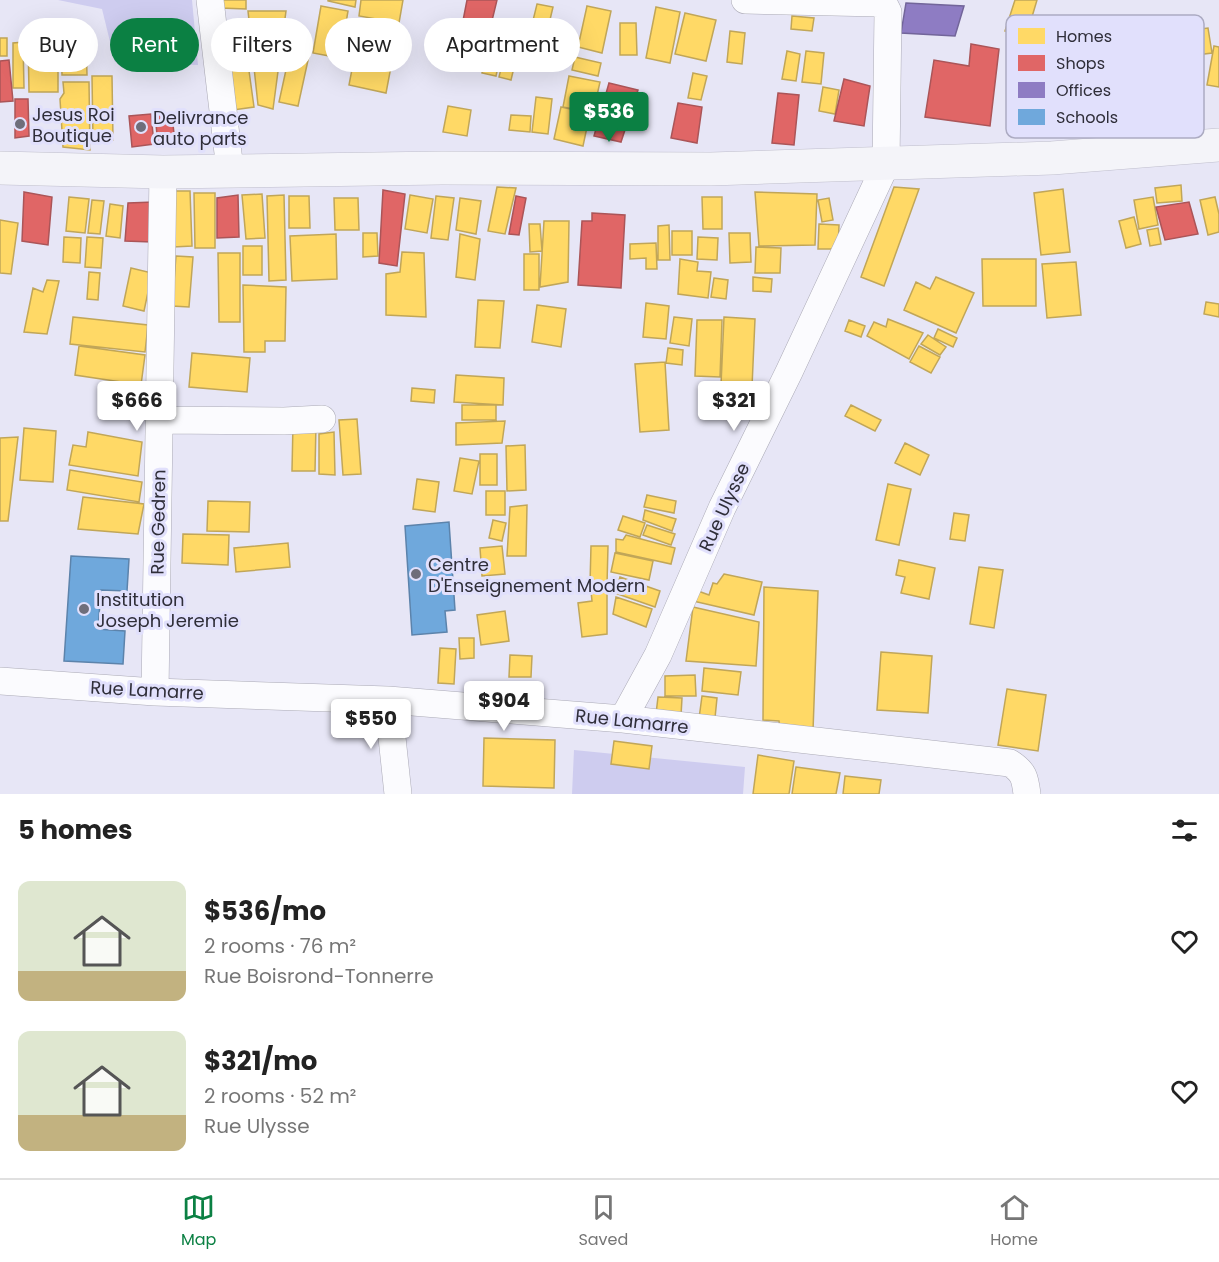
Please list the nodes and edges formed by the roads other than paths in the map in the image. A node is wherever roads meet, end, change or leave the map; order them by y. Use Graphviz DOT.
graph roads {
  1 [pos="210,0"];
  2 [pos="745,0"];
  3 [pos="1219,145"];
  4 [pos="886,164"];
  5 [pos="0,168"];
  6 [pos="230,170"];
  7 [pos="163,172"];
  8 [pos="322,419"];
  9 [pos="159,420"];
  10 [pos="0,681"];
  11 [pos="155,692"];
  12 [pos="388,700"];
  13 [pos="623,719"];
  14 [pos="399,794"];
  15 [pos="1027,794"];
  1 -- 6 [label="street"];
  2 -- 4 [label="street"];
  3 -- 4 [label="main road"];
  4 -- 6 [label="main road"];
  4 -- 13 [label="street, Rue Ulysse"];
  5 -- 7 [label="main road"];
  6 -- 7 [label="main road"];
  7 -- 9 [label="street, Rue Gedren"];
  8 -- 9 [label="street"];
  9 -- 11 [label="street, Rue Gedren"];
  10 -- 11 [label="street, Rue Lamarre"];
  11 -- 12 [label="street, Rue Lamarre"];
  12 -- 13 [label="street, Rue Lamarre"];
  12 -- 14 [label="street"];
  13 -- 15 [label="street, Rue Lamarre"];
}
